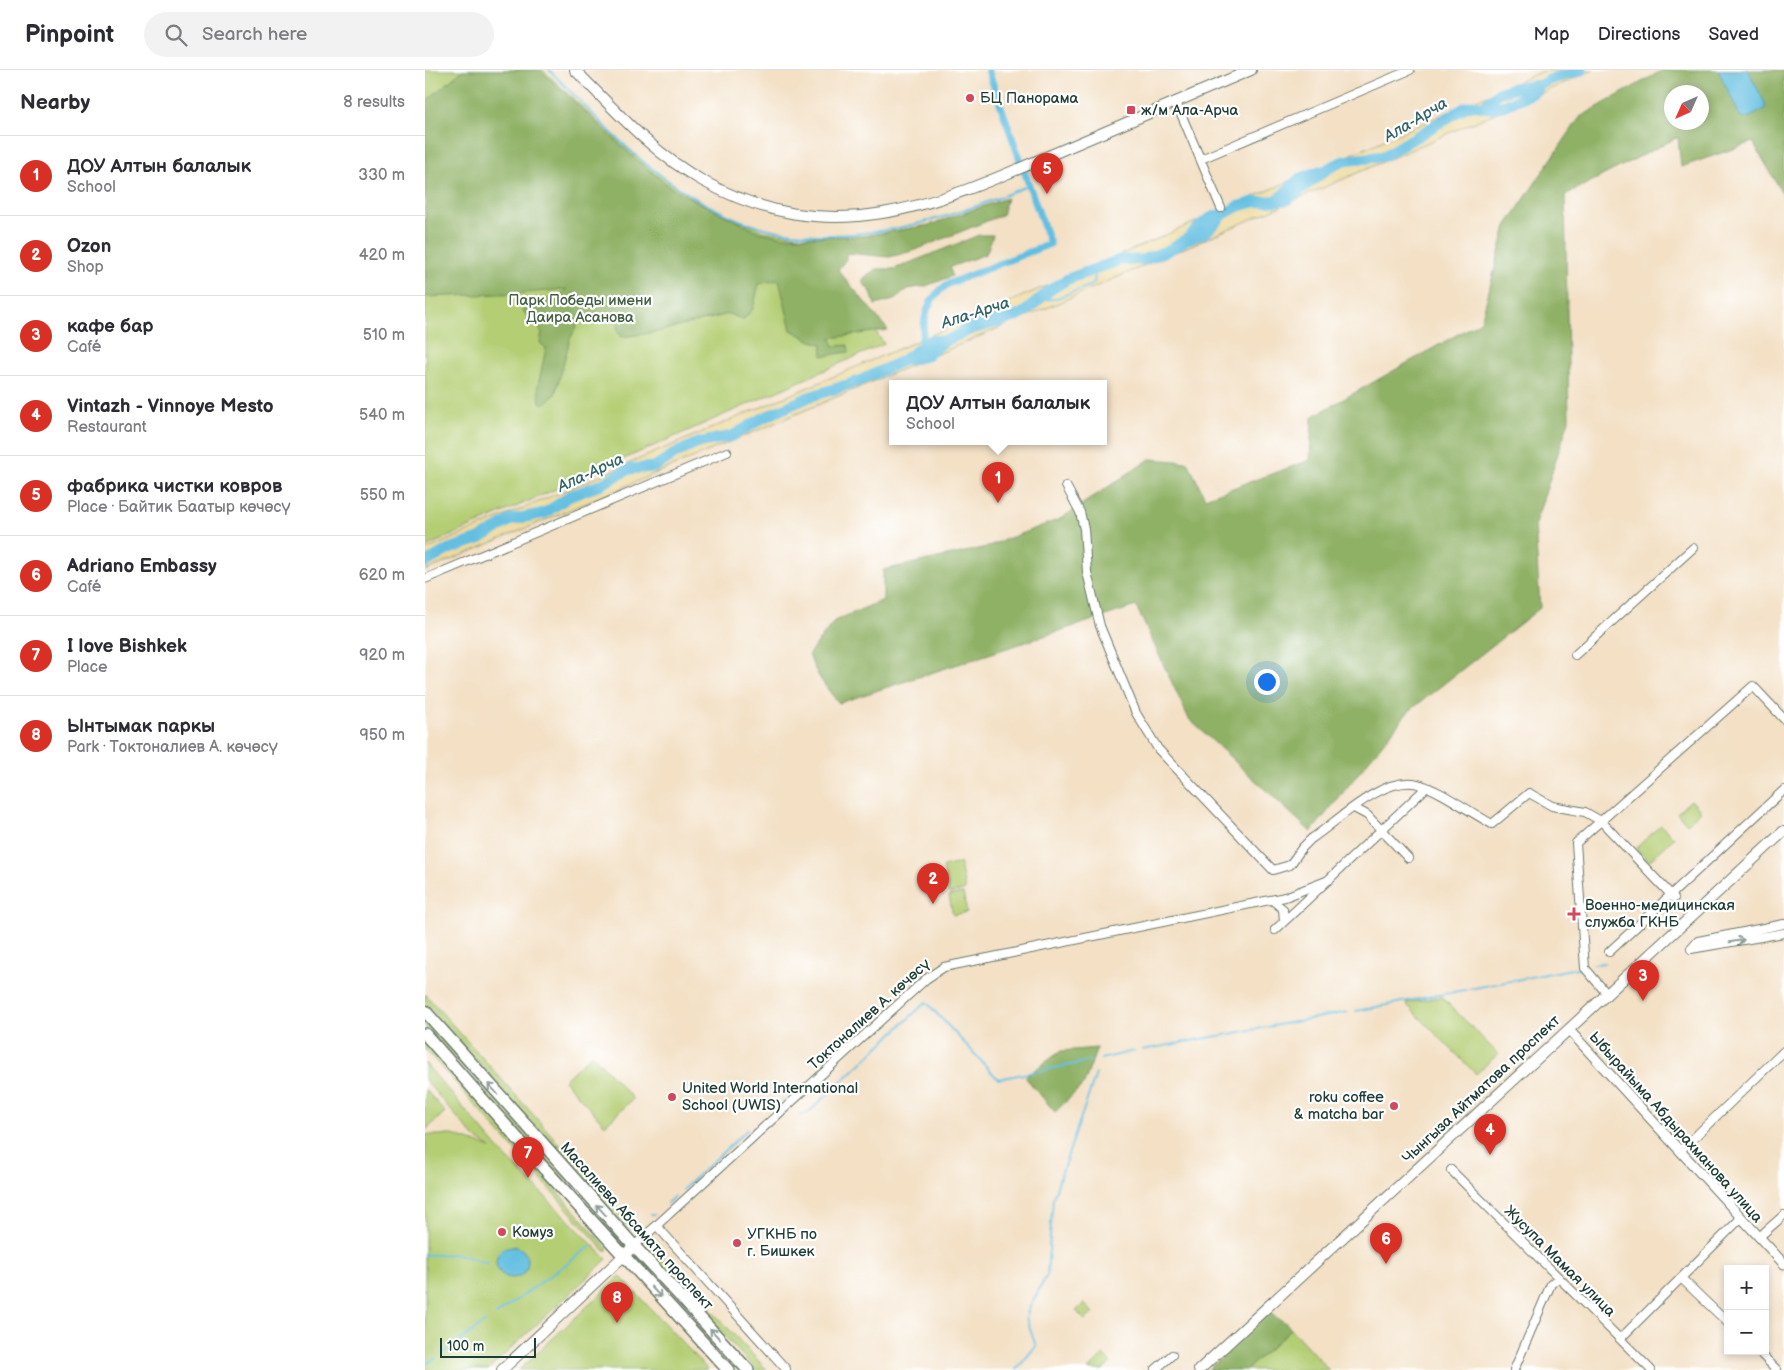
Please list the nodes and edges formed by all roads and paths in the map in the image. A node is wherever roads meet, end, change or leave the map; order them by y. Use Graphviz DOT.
graph roads {
  1 [pos="575,70"];
  2 [pos="1251,70"];
  3 [pos="1411,70"];
  4 [pos="1176,102"];
  5 [pos="1201,159"];
  6 [pos="1221,208"];
  7 [pos="727,452"];
  8 [pos="1066,486"];
  9 [pos="1693,548"];
  10 [pos="425,579"];
  11 [pos="1575,655"];
  12 [pos="1784,719"];
  13 [pos="1427,787"];
  14 [pos="1784,790"];
  15 [pos="1354,808"];
  16 [pos="1601,821"];
  17 [pos="1784,830"];
  18 [pos="1382,831"];
  19 [pos="1408,858"];
  20 [pos="1329,880"];
  21 [pos="1672,896"];
  22 [pos="1272,900"];
  23 [pos="1285,921"];
  24 [pos="1784,924"];
  25 [pos="1275,930"];
  26 [pos="1784,933"];
  27 [pos="1609,952"];
  28 [pos="1607,994"];
  29 [pos="425,1011"];
  30 [pos="1569,1030"];
  31 [pos="425,1034"];
  32 [pos="1784,1051"];
  33 [pos="1680,1151"];
  34 [pos="1451,1170"];
  35 [pos="1784,1215"];
  36 [pos="1741,1218"];
  37 [pos="656,1225"];
  38 [pos="1759,1237"];
  39 [pos="634,1246"];
  40 [pos="623,1256"];
  41 [pos="1784,1264"];
  42 [pos="1558,1278"];
  43 [pos="1681,1278"];
  44 [pos="1724,1318"];
  45 [pos="1620,1339"];
  46 [pos="1171,1355"];
  47 [pos="1762,1355"];
  48 [pos="786,1369"];
  49 [pos="502,1370"];
  50 [pos="728,1370"];
  51 [pos="748,1370"];
  52 [pos="1155,1370"];
  53 [pos="1199,1370"];
  54 [pos="1514,1370"];
  55 [pos="1651,1370"];
  56 [pos="1777,1370"];
  1 -- 4 [label="main road"];
  2 -- 4 [label="main road"];
  3 -- 5 [label="street"];
  4 -- 5 [label="street"];
  5 -- 6 [label="street"];
  7 -- 10 [label="street"];
  8 -- 15 [label="street"];
  9 -- 11 [label="street"];
  12 -- 16 [label="street"];
  13 -- 15 [label="street"];
  13 -- 16 [label="street"];
  13 -- 18 [label="street"];
  14 -- 21 [label="street"];
  15 -- 18 [label="street"];
  16 -- 21 [label="street"];
  16 -- 28 [label="street"];
  17 -- 28 [label="main road, Чынгыза Айтматова проспект"];
  18 -- 19 [label="street"];
  18 -- 20 [label="street"];
  20 -- 22 [label="street, Токтоналиев А. көчөсү"];
  20 -- 23 [label="street"];
  21 -- 27 [label="street"];
  22 -- 23 [label="street"];
  22 -- 37 [label="street, Токтоналиев А. көчөсү"];
  23 -- 25 [label="street"];
  24 -- 26 [label="street, one-way"];
  28 -- 30 [label="main road, Чынгыза Айтматова проспект"];
  39 -- 29 [label="main road, Масалиева Абсамата проспект, one-way"];
  30 -- 33 [label="street, Ыбырайыма Абдырахманова улица"];
  30 -- 53 [label="main road, Чынгыза Айтматова проспект"];
  31 -- 40 [label="main road, Масалиева Абсамата проспект"];
  32 -- 33 [label="street"];
  33 -- 36 [label="street, Ыбырайыма Абдырахманова улица"];
  34 -- 42 [label="street, Жусупа Мамая улица"];
  35 -- 38 [label="street"];
  36 -- 38 [label="street, Ыбырайыма Абдырахманова улица"];
  36 -- 43 [label="street"];
  37 -- 39 [label="street, Токтоналиев А. көчөсү"];
  37 -- 48 [label="street"];
  38 -- 41 [label="street, Ыбырайыма Абдырахманова улица"];
  39 -- 40 [label="main road, Токтоналиев А. көчөсү"];
  51 -- 39 [label="main road, Масалиева Абсамата проспект, one-way"];
  40 -- 49 [label="main road, Токтоналиев А. көчөсү"];
  40 -- 50 [label="main road, Масалиева Абсамата проспект, one-way"];
  42 -- 45 [label="street, Жусупа Мамая улица"];
  42 -- 54 [label="street"];
  43 -- 44 [label="street"];
  43 -- 45 [label="street"];
  45 -- 55 [label="street, Жусупа Мамая улица"];
  46 -- 52 [label="street"];
  47 -- 56 [label="street"];
}
